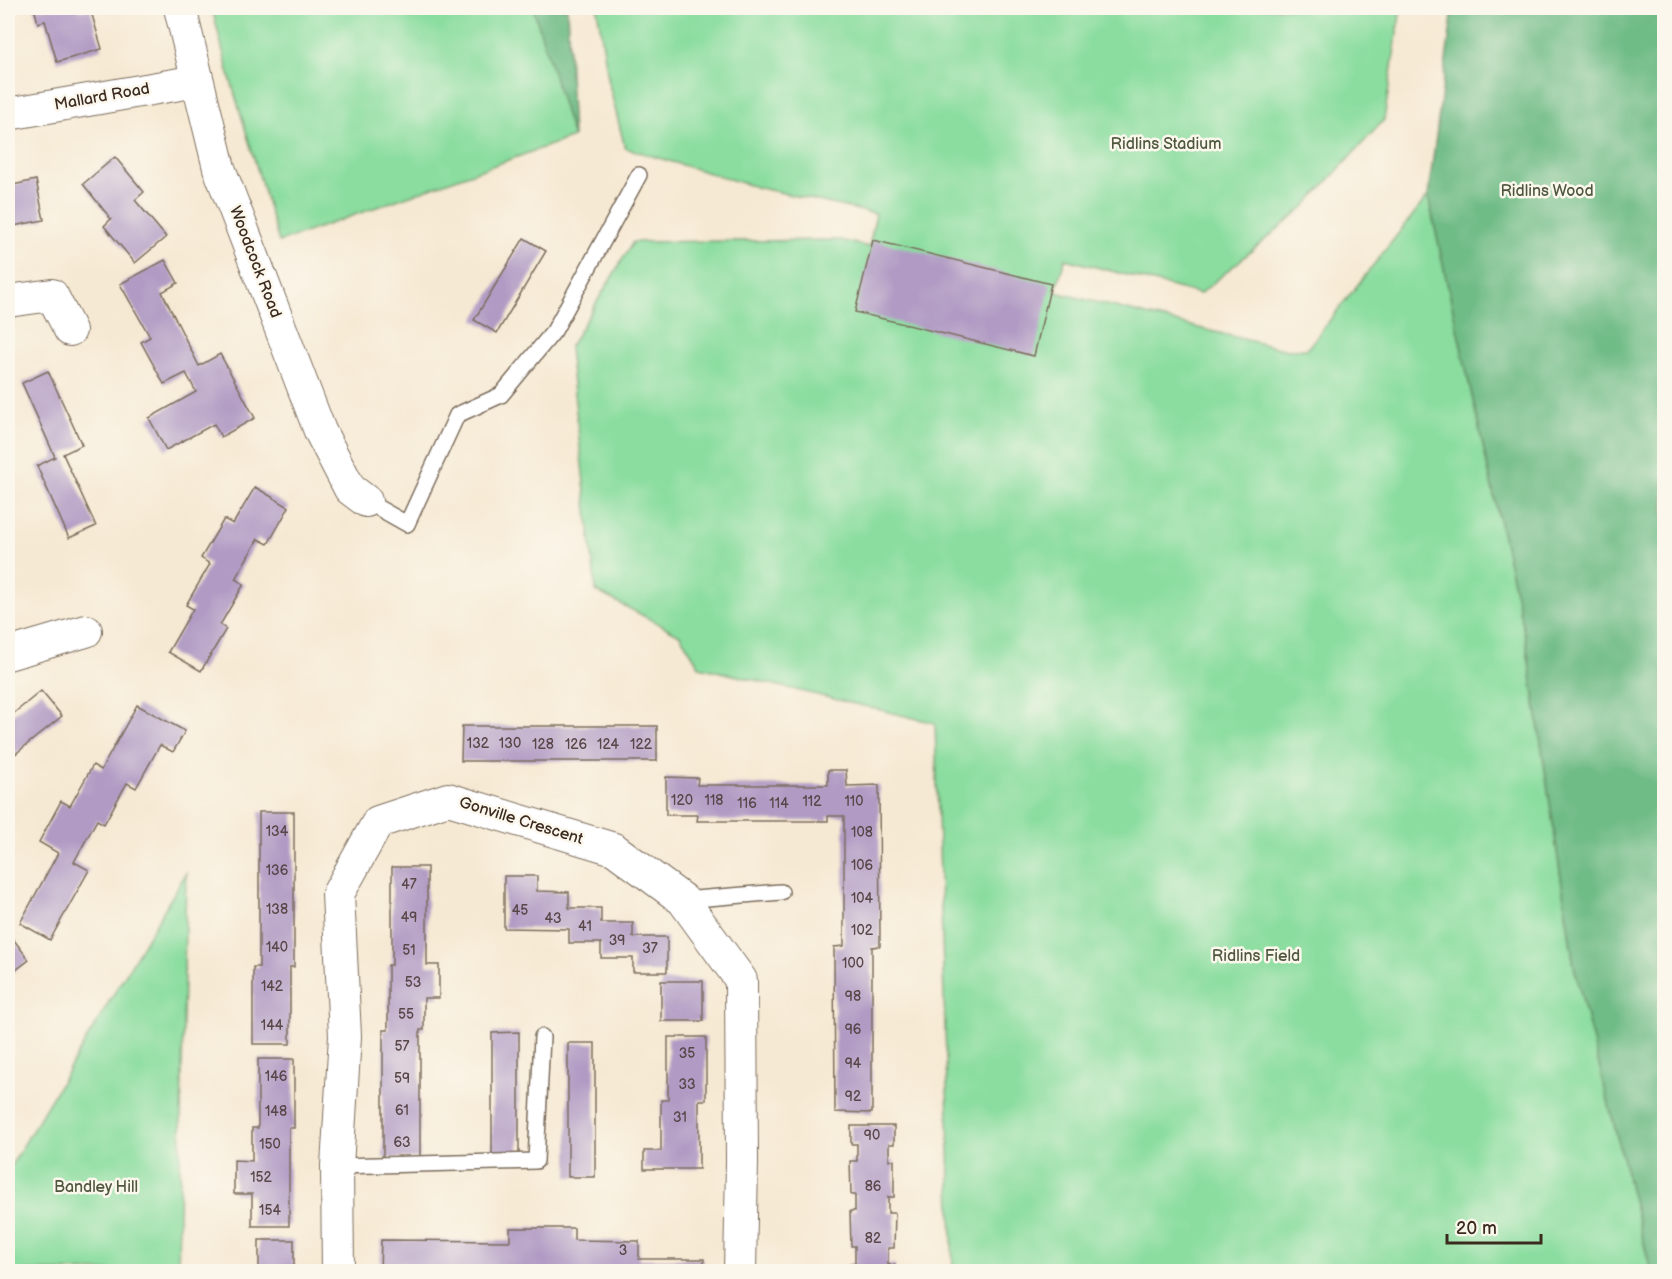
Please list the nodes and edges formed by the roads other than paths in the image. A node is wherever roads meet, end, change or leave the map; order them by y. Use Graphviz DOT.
graph roads {
  1 [pos="180,8"];
  2 [pos="197,81"];
  3 [pos="8,114"];
  4 [pos="639,175"];
  5 [pos="8,301"];
  6 [pos="70,330"];
  7 [pos="366,501"];
  8 [pos="86,631"];
  9 [pos="8,654"];
  10 [pos="781,892"];
  11 [pos="683,900"];
  12 [pos="542,1037"];
  13 [pos="337,1166"];
  14 [pos="338,1272"];
  15 [pos="740,1272"];
  1 -- 2 [label="street, Woodcock Road"];
  2 -- 3 [label="street, Mallard Road"];
  2 -- 7 [label="street, Woodcock Road"];
  4 -- 7 [label="lane"];
  5 -- 6 [label="street"];
  8 -- 9 [label="street"];
  10 -- 11 [label="lane"];
  11 -- 13 [label="street, Gonville Crescent"];
  11 -- 15 [label="street, Gonville Crescent"];
  12 -- 13 [label="lane"];
  13 -- 14 [label="street, Gonville Crescent"];
}
